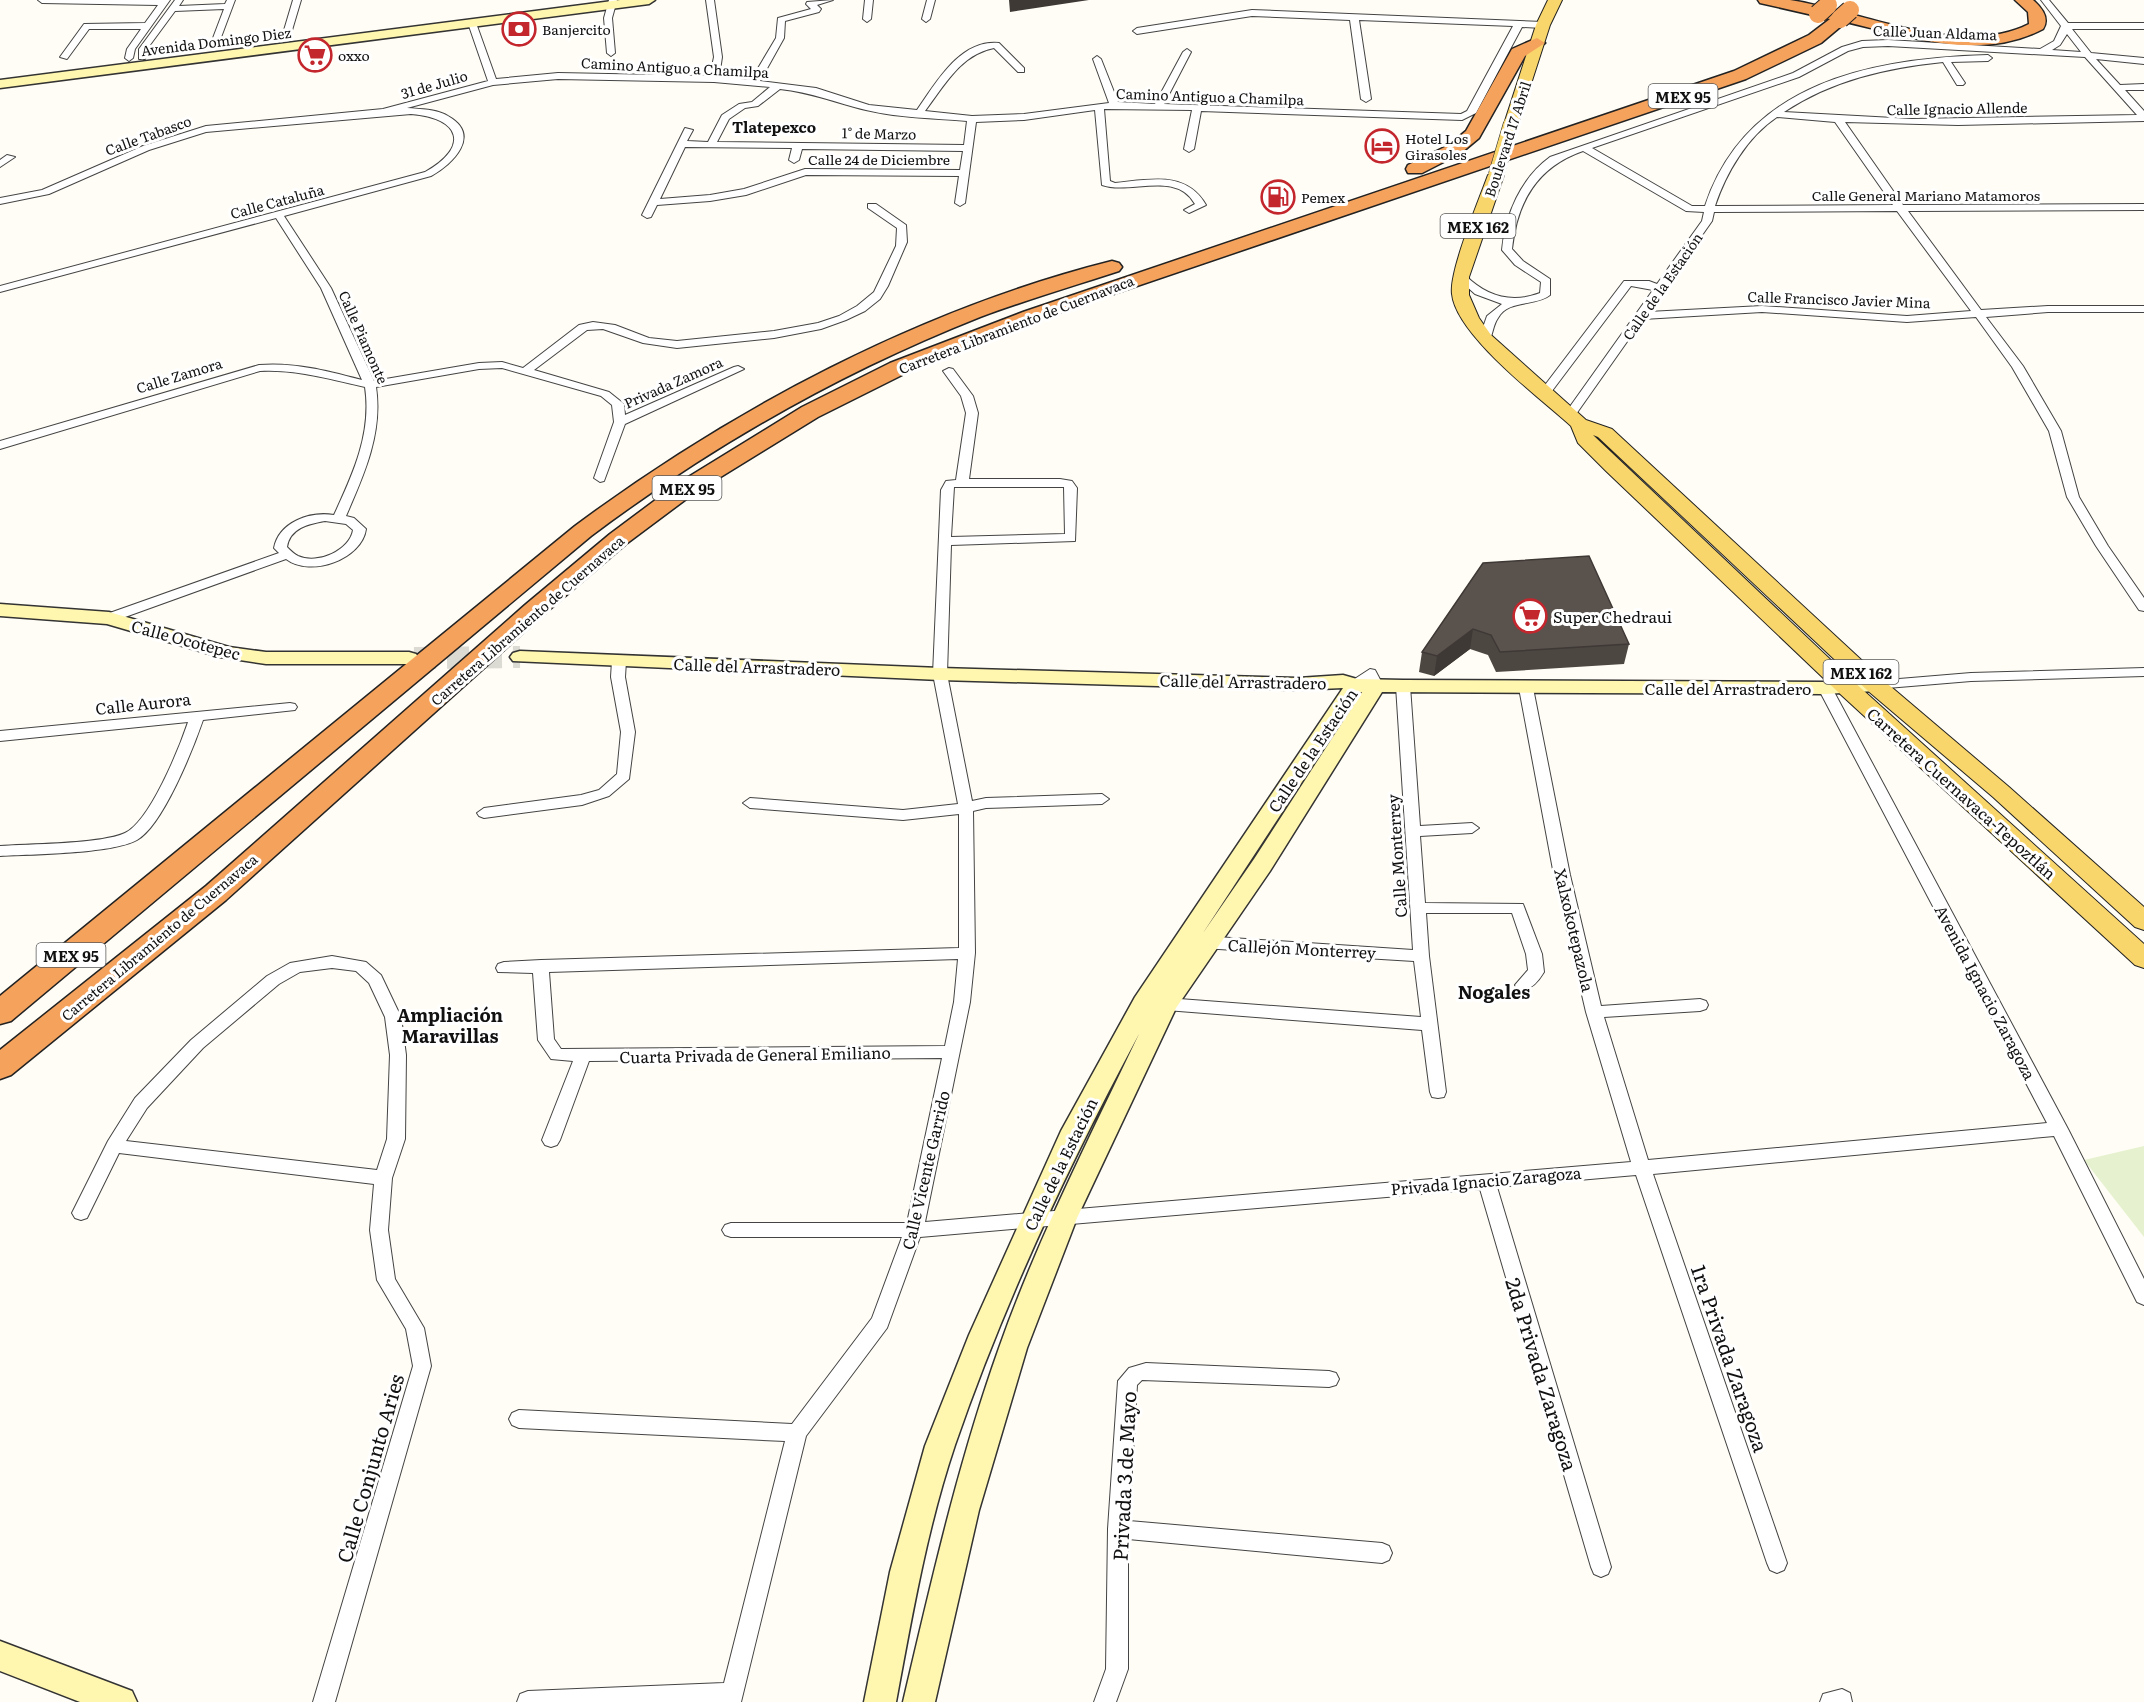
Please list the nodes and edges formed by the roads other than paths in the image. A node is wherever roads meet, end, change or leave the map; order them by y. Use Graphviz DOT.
graph roads {
  1 [pos="42,0"];
  2 [pos="179,0"];
  3 [pos="297,0"];
  4 [pos="584,0"];
  5 [pos="649,0"];
  6 [pos="711,0"];
  7 [pos="829,0"];
  8 [pos="869,0"];
  9 [pos="931,0"];
  10 [pos="1555,0"];
  11 [pos="1766,0"];
  12 [pos="1794,0"];
  13 [pos="2008,0"];
  14 [pos="2023,0"];
  15 [pos="2045,0"];
  16 [pos="88,1"];
  17 [pos="165,1"];
  18 [pos="613,2"];
  19 [pos="229,3"];
  20 [pos="1826,6"];
  21 [pos="172,9"];
  22 [pos="1849,9"];
  23 [pos="1354,16"];
  24 [pos="867,19"];
  25 [pos="926,19"];
  26 [pos="472,23"];
  27 [pos="1519,24"];
  28 [pos="1543,25"];
  29 [pos="147,26"];
  30 [pos="2065,26"];
  31 [pos="2144,26"];
  32 [pos="1137,31"];
  33 [pos="330,37"];
  34 [pos="217,38"];
  35 [pos="286,38"];
  36 [pos="1537,43"];
  37 [pos="1187,51"];
  38 [pos="2038,52"];
  39 [pos="611,53"];
  40 [pos="2001,54"];
  41 [pos="2088,55"];
  42 [pos="64,57"];
  43 [pos="135,57"];
  44 [pos="1097,59"];
  45 [pos="1945,59"];
  46 [pos="2144,61"];
  47 [pos="2097,63"];
  48 [pos="2144,68"];
  49 [pos="1021,70"];
  50 [pos="0,75"];
  51 [pos="714,79"];
  52 [pos="493,82"];
  53 [pos="754,83"];
  54 [pos="0,84"];
  55 [pos="1960,84"];
  56 [pos="779,85"];
  57 [pos="2144,87"];
  58 [pos="2119,88"];
  59 [pos="1366,99"];
  60 [pos="1114,105"];
  61 [pos="1099,106"];
  62 [pos="1158,106"];
  63 [pos="1197,108"];
  64 [pos="384,112"];
  65 [pos="918,114"];
  66 [pos="1772,114"];
  67 [pos="2144,118"];
  68 [pos="972,119"];
  69 [pos="1839,121"];
  70 [pos="688,130"];
  71 [pos="681,144"];
  72 [pos="711,144"];
  73 [pos="798,145"];
  74 [pos="1584,147"];
  75 [pos="968,148"];
  76 [pos="1189,149"];
  77 [pos="10,157"];
  78 [pos="794,160"];
  79 [pos="0,164"];
  80 [pos="1415,170"];
  81 [pos="964,173"];
  82 [pos="0,201"];
  83 [pos="654,202"];
  84 [pos="960,203"];
  85 [pos="872,206"];
  86 [pos="2144,207"];
  87 [pos="1708,209"];
  88 [pos="1901,209"];
  89 [pos="1189,210"];
  90 [pos="278,214"];
  91 [pos="647,215"];
  92 [pos="1226,230"];
  93 [pos="1126,262"];
  94 [pos="1461,277"];
  95 [pos="0,289"];
  96 [pos="1660,289"];
  97 [pos="1512,303"];
  98 [pos="2144,309"];
  99 [pos="1641,316"];
  100 [pos="1980,316"];
  101 [pos="1485,339"];
  102 [pos="738,369"];
  103 [pos="526,371"];
  104 [pos="949,371"];
  105 [pos="370,384"];
  106 [pos="1545,393"];
  107 [pos="1574,419"];
  108 [pos="620,422"];
  109 [pos="0,445"];
  110 [pos="600,478"];
  111 [pos="962,483"];
  112 [pos="339,517"];
  113 [pos="947,541"];
  114 [pos="285,555"];
  115 [pos="2144,607"];
  116 [pos="0,610"];
  117 [pos="110,618"];
  118 [pos="520,657"];
  119 [pos="408,658"];
  120 [pos="619,660"];
  121 [pos="2144,672"];
  122 [pos="940,674"];
  123 [pos="1365,685"];
  124 [pos="1875,685"];
  125 [pos="1403,686"];
  126 [pos="1835,687"];
  127 [pos="1526,688"];
  128 [pos="290,707"];
  129 [pos="197,716"];
  130 [pos="0,736"];
  131 [pos="1102,799"];
  132 [pos="750,803"];
  133 [pos="966,808"];
  134 [pos="484,813"];
  135 [pos="1472,828"];
  136 [pos="1412,831"];
  137 [pos="0,851"];
  138 [pos="142,896"];
  139 [pos="1418,908"];
  140 [pos="2144,921"];
  141 [pos="1195,942"];
  142 [pos="967,953"];
  143 [pos="1421,956"];
  144 [pos="2144,959"];
  145 [pos="541,966"];
  146 [pos="504,968"];
  147 [pos="1523,985"];
  148 [pos="98,990"];
  149 [pos="0,994"];
  150 [pos="1166,1004"];
  151 [pos="1700,1005"];
  152 [pos="1594,1012"];
  153 [pos="0,1013"];
  154 [pos="1428,1024"];
  155 [pos="952,1052"];
  156 [pos="583,1056"];
  157 [pos="0,1067"];
  158 [pos="0,1080"];
  159 [pos="1438,1092"];
  160 [pos="2059,1130"];
  161 [pos="551,1140"];
  162 [pos="114,1146"];
  163 [pos="1642,1168"];
  164 [pos="383,1178"];
  165 [pos="1486,1180"];
  166 [pos="81,1213"];
  167 [pos="1064,1218"];
  168 [pos="1033,1219"];
  169 [pos="731,1230"];
  170 [pos="914,1230"];
  171 [pos="2144,1298"];
  172 [pos="1329,1378"];
  173 [pos="519,1419"];
  174 [pos="797,1433"];
  175 [pos="1118,1529"];
  176 [pos="1382,1553"];
  177 [pos="1777,1563"];
  178 [pos="1601,1567"];
  179 [pos="0,1656"];
  180 [pos="732,1698"];
  181 [pos="121,1702"];
  182 [pos="324,1702"];
  183 [pos="528,1702"];
  184 [pos="880,1702"];
  185 [pos="919,1702"];
  186 [pos="1105,1702"];
  1 -- 16 [label="street"];
  2 -- 21 [label="street"];
  3 -- 35 [label="street"];
  4 -- 33 [label="street, Avenida Domingo Diez"];
  5 -- 18 [label="street, Avenida Domingo Diez"];
  6 -- 51 [label="street"];
  7 -- 53 [label="street"];
  8 -- 24 [label="street"];
  9 -- 25 [label="street"];
  10 -- 28 [label="main road, Boulevard 17 Abril / MEX 162"];
  11 -- 14 [label="highway"];
  12 -- 13 [label="highway"];
  15 -- 30 [label="street"];
  16 -- 17 [label="street"];
  17 -- 29 [label="street"];
  18 -- 26 [label="street, Avenida Domingo Diez"];
  18 -- 39 [label="street"];
  19 -- 21 [label="street"];
  19 -- 34 [label="street"];
  20 -- 80 [label="highway, MEX 95"];
  21 -- 43 [label="street"];
  22 -- 148 [label="highway, Carretera Libramiento de Cuernavaca / MEX 95"];
  23 -- 27 [label="street"];
  23 -- 32 [label="street"];
  23 -- 59 [label="street"];
  26 -- 33 [label="street, Avenida Domingo Diez"];
  26 -- 52 [label="street"];
  27 -- 28 [label="street"];
  27 -- 63 [label="street, Camino Antiguo a Chamilpa"];
  28 -- 36 [label="main road, Boulevard 17 Abril / MEX 162"];
  29 -- 42 [label="street"];
  29 -- 43 [label="street"];
  30 -- 31 [label="street"];
  30 -- 38 [label="street"];
  30 -- 41 [label="street"];
  33 -- 35 [label="street, Avenida Domingo Diez"];
  33 -- 54 [label="street, Avenida Domingo Diez"];
  35 -- 43 [label="street, Avenida Domingo Diez"];
  36 -- 80 [label="highway"];
  36 -- 94 [label="main road, Boulevard 17 Abril / MEX 162, bridge"];
  37 -- 62 [label="street"];
  38 -- 40 [label="street, Calle Juan Aldama"];
  38 -- 41 [label="street, Calle Juan Aldama"];
  40 -- 45 [label="street, Calle de la Estación"];
  40 -- 47 [label="street, Calle de la Estación"];
  40 -- 74 [label="street, Calle Juan Aldama"];
  41 -- 46 [label="street, Calle Juan Aldama"];
  41 -- 47 [label="street"];
  43 -- 50 [label="street, Avenida Domingo Diez"];
  44 -- 60 [label="street"];
  45 -- 55 [label="street"];
  45 -- 66 [label="street, Calle de la Estación"];
  47 -- 48 [label="street, Calle de la Estación"];
  47 -- 58 [label="street"];
  49 -- 65 [label="street"];
  51 -- 52 [label="street, Camino Antiguo a Chamilpa"];
  51 -- 53 [label="street, Camino Antiguo a Chamilpa"];
  52 -- 64 [label="street, 31 de Julio"];
  53 -- 56 [label="street, Camino Antiguo a Chamilpa"];
  56 -- 65 [label="street, Camino Antiguo a Chamilpa"];
  56 -- 72 [label="street"];
  57 -- 58 [label="street"];
  58 -- 67 [label="street"];
  60 -- 61 [label="street, Camino Antiguo a Chamilpa"];
  60 -- 62 [label="street, Camino Antiguo a Chamilpa"];
  61 -- 68 [label="street, Camino Antiguo a Chamilpa"];
  61 -- 89 [label="street"];
  62 -- 63 [label="street, Camino Antiguo a Chamilpa"];
  63 -- 76 [label="street"];
  64 -- 82 [label="street, Calle Tabasco"];
  64 -- 90 [label="street, Calle Cataluña"];
  65 -- 68 [label="street, Camino Antiguo a Chamilpa"];
  66 -- 69 [label="street, Calle Ignacio Allende"];
  66 -- 87 [label="street, Calle de la Estación"];
  67 -- 69 [label="street, Calle Ignacio Allende"];
  68 -- 75 [label="street"];
  69 -- 88 [label="street"];
  70 -- 71 [label="street"];
  71 -- 72 [label="street, 1° de Marzo"];
  71 -- 83 [label="street"];
  72 -- 73 [label="street, 1° de Marzo"];
  73 -- 75 [label="street, 1° de Marzo"];
  73 -- 78 [label="street"];
  74 -- 87 [label="street, Calle General Mariano Matamoros"];
  74 -- 97 [label="street, Calle Juan Aldama"];
  75 -- 81 [label="street"];
  77 -- 79 [label="street"];
  80 -- 92 [label="highway, MEX 95"];
  81 -- 83 [label="street, Calle 24 de Diciembre"];
  81 -- 84 [label="street"];
  83 -- 91 [label="street"];
  85 -- 103 [label="street"];
  86 -- 88 [label="street, Calle General Mariano Matamoros"];
  87 -- 88 [label="street, Calle General Mariano Matamoros"];
  87 -- 96 [label="street, Calle de la Estación"];
  88 -- 100 [label="street"];
  90 -- 95 [label="street, Calle Cataluña"];
  90 -- 105 [label="street, Calle Piamonte"];
  93 -- 138 [label="highway, Carretera Libramiento de Cuernavaca / MEX 95"];
  94 -- 97 [label="street, Calle Juan Aldama"];
  94 -- 101 [label="main road, Boulevard 17 Abril / MEX 162"];
  96 -- 99 [label="street, Calle de la Estación"];
  96 -- 106 [label="street"];
  97 -- 101 [label="street, Calle Juan Aldama"];
  98 -- 100 [label="street, Calle Francisco Javier Mina"];
  99 -- 100 [label="street, Calle Francisco Javier Mina"];
  99 -- 107 [label="street, Calle de la Estación"];
  100 -- 115 [label="street"];
  101 -- 106 [label="main road, Boulevard 17 Abril / MEX 162"];
  102 -- 108 [label="street, Privada Zamora"];
  103 -- 105 [label="street, Privada Zamora"];
  103 -- 108 [label="street, Privada Zamora"];
  104 -- 111 [label="street"];
  105 -- 109 [label="street, Calle Zamora"];
  105 -- 112 [label="street, Calle Piamonte"];
  106 -- 107 [label="main road, Boulevard 17 Abril / MEX 162"];
  107 -- 124 [label="main road, Carretera Cuernavaca-Tepoztlán / MEX 162"];
  107 -- 126 [label="main road, Carretera Cuernavaca-Tepoztlán / MEX 162"];
  108 -- 110 [label="street, Privada Zamora"];
  111 -- 113 [label="street, Calle Vicente Garrido"];
  111 -- 113 [label="street"];
  112 -- 114 [label="street"];
  112 -- 114 [label="street"];
  113 -- 122 [label="street, Calle Vicente Garrido"];
  114 -- 117 [label="street"];
  116 -- 117 [label="street, Calle Ocotepec"];
  117 -- 119 [label="street, Calle Ocotepec"];
  118 -- 120 [label="street, Calle del Arrastradero"];
  120 -- 122 [label="street, Calle del Arrastradero"];
  120 -- 134 [label="street"];
  121 -- 124 [label="street, Calle del Arrastradero"];
  122 -- 123 [label="street, Calle del Arrastradero"];
  122 -- 133 [label="street, Calle Vicente Garrido"];
  123 -- 125 [label="street, Calle del Arrastradero"];
  123 -- 141 [label="street, Calle de la Estación"];
  124 -- 126 [label="street, Calle del Arrastradero"];
  124 -- 140 [label="main road, Carretera Cuernavaca-Tepoztlán / MEX 162"];
  125 -- 127 [label="street, Calle del Arrastradero"];
  125 -- 136 [label="street, Calle Monterrey"];
  126 -- 127 [label="street, Calle del Arrastradero"];
  126 -- 144 [label="main road, Carretera Cuernavaca-Tepoztlán / MEX 162"];
  126 -- 160 [label="street, Avenida Ignacio Zaragoza"];
  127 -- 152 [label="street, Xalxokotepazola"];
  128 -- 129 [label="street, Calle Aurora"];
  129 -- 130 [label="street, Calle Aurora"];
  129 -- 137 [label="street"];
  131 -- 133 [label="street"];
  132 -- 133 [label="street"];
  133 -- 142 [label="street, Calle Vicente Garrido"];
  135 -- 136 [label="street"];
  136 -- 139 [label="street, Calle Monterrey"];
  138 -- 149 [label="highway"];
  138 -- 153 [label="highway, Carretera Libramiento de Cuernavaca / MEX 95"];
  139 -- 143 [label="street, Calle Monterrey"];
  139 -- 147 [label="street"];
  141 -- 143 [label="street, Callejón Monterrey"];
  141 -- 150 [label="street, Calle de la Estación"];
  141 -- 168 [label="street, Calle de la Estación"];
  142 -- 145 [label="street"];
  142 -- 155 [label="street, Calle Vicente Garrido"];
  143 -- 154 [label="street, Calle Monterrey"];
  145 -- 146 [label="street"];
  145 -- 156 [label="street, Cuarta Privada de General Emiliano"];
  148 -- 157 [label="highway, Carretera Libramiento de Cuernavaca / MEX 95"];
  148 -- 158 [label="highway"];
  150 -- 154 [label="street"];
  150 -- 167 [label="street, Calle de la Estación"];
  151 -- 152 [label="street"];
  152 -- 163 [label="street, Xalxokotepazola"];
  154 -- 159 [label="street, Calle Monterrey"];
  155 -- 156 [label="street, Cuarta Privada de General Emiliano"];
  155 -- 170 [label="street, Calle Vicente Garrido"];
  156 -- 161 [label="street"];
  160 -- 163 [label="street, Privada Ignacio Zaragoza"];
  160 -- 171 [label="street, Avenida Ignacio Zaragoza"];
  162 -- 164 [label="street"];
  162 -- 164 [label="street, Calle Conjunto Aries"];
  162 -- 166 [label="street, Calle Conjunto Aries"];
  163 -- 165 [label="street, Privada Ignacio Zaragoza"];
  163 -- 177 [label="street, 1ra Privada Zaragoza"];
  164 -- 182 [label="street, Calle Conjunto Aries"];
  165 -- 167 [label="street, Privada Ignacio Zaragoza"];
  165 -- 178 [label="street, 2da Privada Zaragoza"];
  167 -- 168 [label="street, Privada Ignacio Zaragoza"];
  167 -- 185 [label="street, Calle de la Estación"];
  168 -- 170 [label="street, Privada Ignacio Zaragoza"];
  168 -- 184 [label="street, Calle de la Estación"];
  169 -- 170 [label="street, Privada Ignacio Zaragoza"];
  170 -- 174 [label="street, Calle Vicente Garrido"];
  172 -- 175 [label="street, Privada 3 de Mayo"];
  173 -- 174 [label="street"];
  174 -- 180 [label="street, Calle Vicente Garrido"];
  175 -- 176 [label="street"];
  175 -- 186 [label="street, Privada 3 de Mayo"];
  179 -- 181 [label="street"];
  180 -- 183 [label="street"];
}
